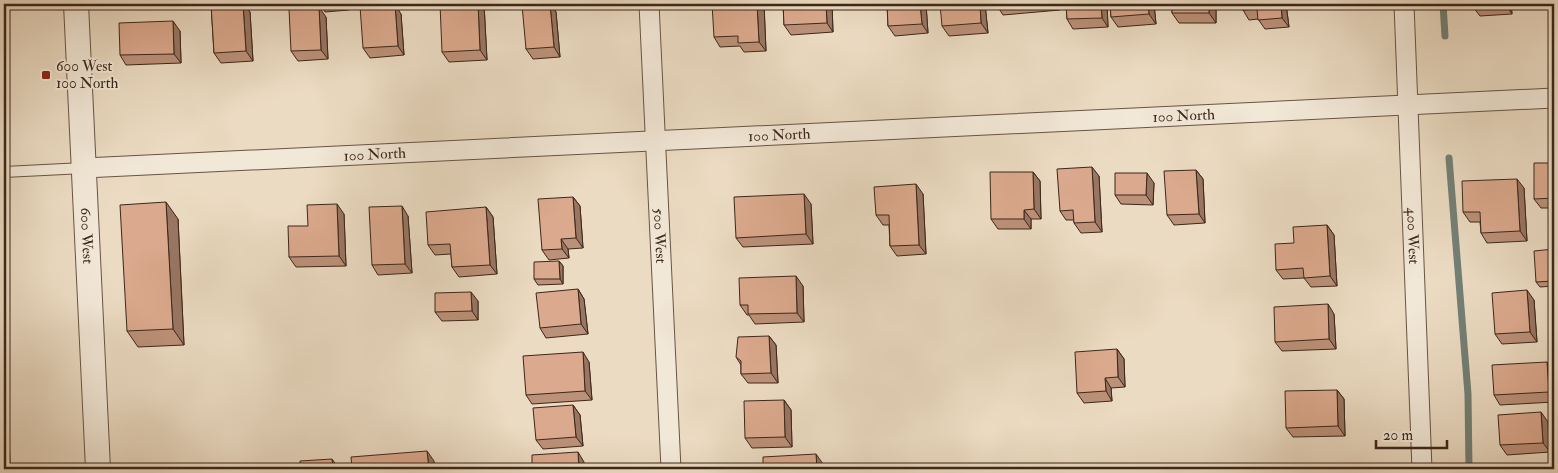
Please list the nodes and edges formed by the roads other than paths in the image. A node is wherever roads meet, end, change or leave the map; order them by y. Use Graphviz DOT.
graph roads {
  1 [pos="76,4"];
  2 [pos="649,4"];
  3 [pos="1404,4"];
  4 [pos="1554,98"];
  5 [pos="1408,105"];
  6 [pos="656,141"];
  7 [pos="84,168"];
  8 [pos="4,172"];
  9 [pos="98,469"];
  10 [pos="671,469"];
  11 [pos="1422,469"];
  1 -- 7 [label="street, 600 West"];
  2 -- 6 [label="street, 500 West"];
  3 -- 5 [label="street, 400 West"];
  4 -- 5 [label="street, 100 North"];
  5 -- 6 [label="street, 100 North"];
  5 -- 11 [label="street, 400 West"];
  6 -- 7 [label="street, 100 North"];
  6 -- 10 [label="street, 500 West"];
  7 -- 8 [label="lane, 100 North"];
  7 -- 9 [label="street, 600 West"];
}
